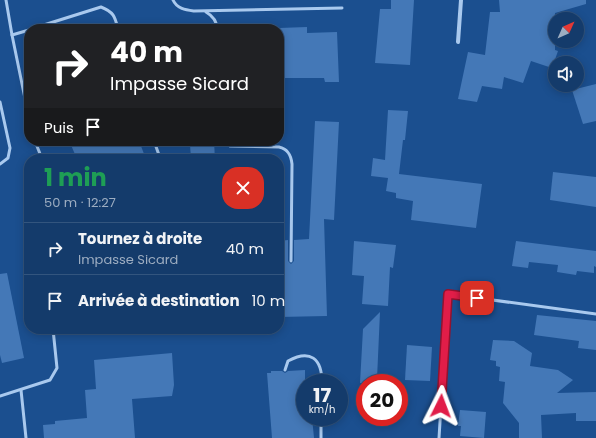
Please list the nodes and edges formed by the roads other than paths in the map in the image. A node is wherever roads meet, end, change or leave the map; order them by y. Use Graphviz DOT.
graph roads {
  1 [pos="6,0"];
  2 [pos="173,0"];
  3 [pos="461,0"];
  4 [pos="342,8"];
  5 [pos="204,11"];
  6 [pos="46,24"];
  7 [pos="117,24"];
  8 [pos="217,24"];
  9 [pos="24,31"];
  10 [pos="12,35"];
  11 [pos="458,42"];
  12 [pos="24,94"];
  13 [pos="0,102"];
  14 [pos="230,146"];
  15 [pos="0,164"];
  16 [pos="291,261"];
  17 [pos="596,314"];
  18 [pos="54,334"];
  19 [pos="285,370"];
  20 [pos="322,374"];
  21 [pos="21,390"];
  22 [pos="0,396"];
  23 [pos="322,426"];
  24 [pos="26,438"];
  25 [pos="321,438"];
  26 [pos="439,438"];
  1 -- 10 [label="lane"];
  2 -- 5 [label="lane"];
  3 -- 11 [label="street"];
  4 -- 5 [label="lane"];
  5 -- 8 [label="lane"];
  6 -- 7 [label="lane"];
  9 -- 10 [label="lane"];
  10 -- 12 [label="lane"];
  13 -- 15 [label="lane"];
  14 -- 16 [label="lane"];
  17 -- 26 [label="lane"];
  18 -- 21 [label="lane"];
  19 -- 20 [label="lane"];
  21 -- 22 [label="lane"];
  21 -- 24 [label="lane"];
  23 -- 25 [label="lane"];
}
